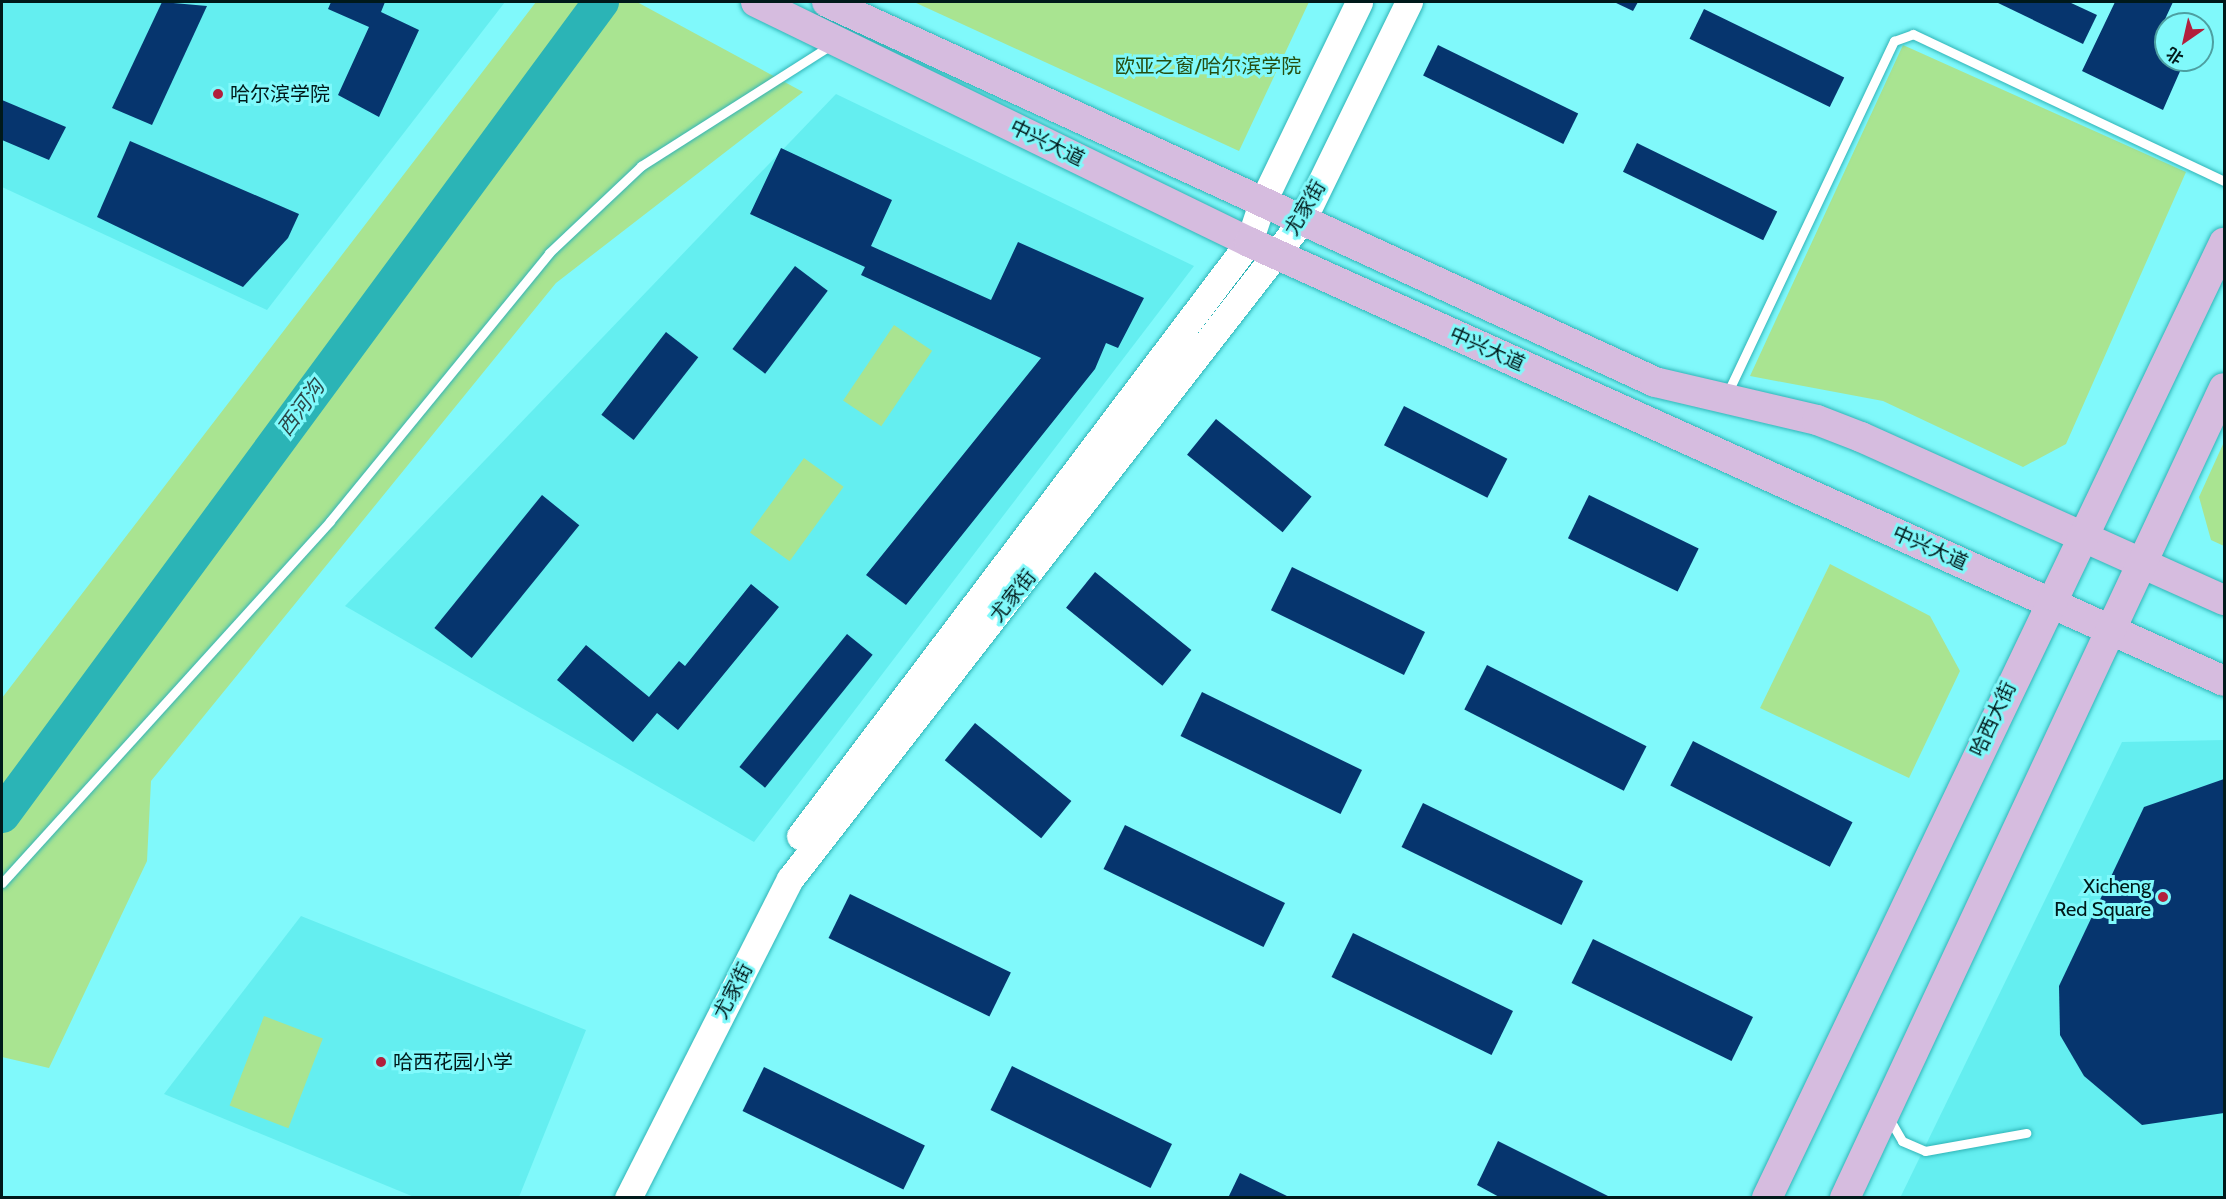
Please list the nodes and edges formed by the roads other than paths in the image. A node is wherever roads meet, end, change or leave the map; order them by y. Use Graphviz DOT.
graph roads {
  1 [pos="756,2"];
  2 [pos="827,2"];
  3 [pos="1359,2"];
  4 [pos="1409,2"];
  5 [pos="838,40"];
  6 [pos="2224,181"];
  7 [pos="1262,203"];
  8 [pos="1303,219"];
  9 [pos="1249,242"];
  10 [pos="2224,243"];
  11 [pos="1276,254"];
  12 [pos="2224,388"];
  13 [pos="1724,399"];
  14 [pos="2084,533"];
  15 [pos="2144,562"];
  16 [pos="2224,600"];
  17 [pos="2049,601"];
  18 [pos="2116,629"];
  19 [pos="2224,681"];
  20 [pos="2,883"];
  21 [pos="1888,1108"];
  22 [pos="2026,1133"];
  23 [pos="608,1197"];
  24 [pos="628,1197"];
  25 [pos="1767,1197"];
  26 [pos="1845,1197"];
  1 -- 5 [label="main road, 中兴大道"];
  2 -- 7 [label="main road, 中兴大道"];
  3 -- 7 [label="main road, 尤家街"];
  4 -- 8 [label="main road, 尤家街"];
  5 -- 9 [label="main road, 中兴大道"];
  5 -- 20 [label="lane"];
  6 -- 13 [label="lane"];
  7 -- 8 [label="main road, 中兴大道"];
  7 -- 9 [label="main road, 尤家街"];
  8 -- 11 [label="main road, 尤家街"];
  8 -- 13 [label="main road, 中兴大道"];
  9 -- 11 [label="main road, 中兴大道"];
  9 -- 23 [label="main road, 尤家街"];
  10 -- 14 [label="main road, 哈西大街"];
  11 -- 17 [label="main road, 中兴大道"];
  11 -- 24 [label="main road, 尤家街"];
  12 -- 15 [label="main road"];
  13 -- 14 [label="main road, 中兴大道"];
  14 -- 15 [label="main road, 中兴大道"];
  14 -- 17 [label="main road, 哈西大街"];
  15 -- 16 [label="main road, 中兴大道"];
  15 -- 18 [label="main road"];
  17 -- 18 [label="main road, 中兴大道"];
  17 -- 25 [label="main road, 哈西大街"];
  18 -- 19 [label="main road, 中兴大道"];
  18 -- 21 [label="main road"];
  21 -- 22 [label="lane"];
  21 -- 26 [label="main road"];
}
